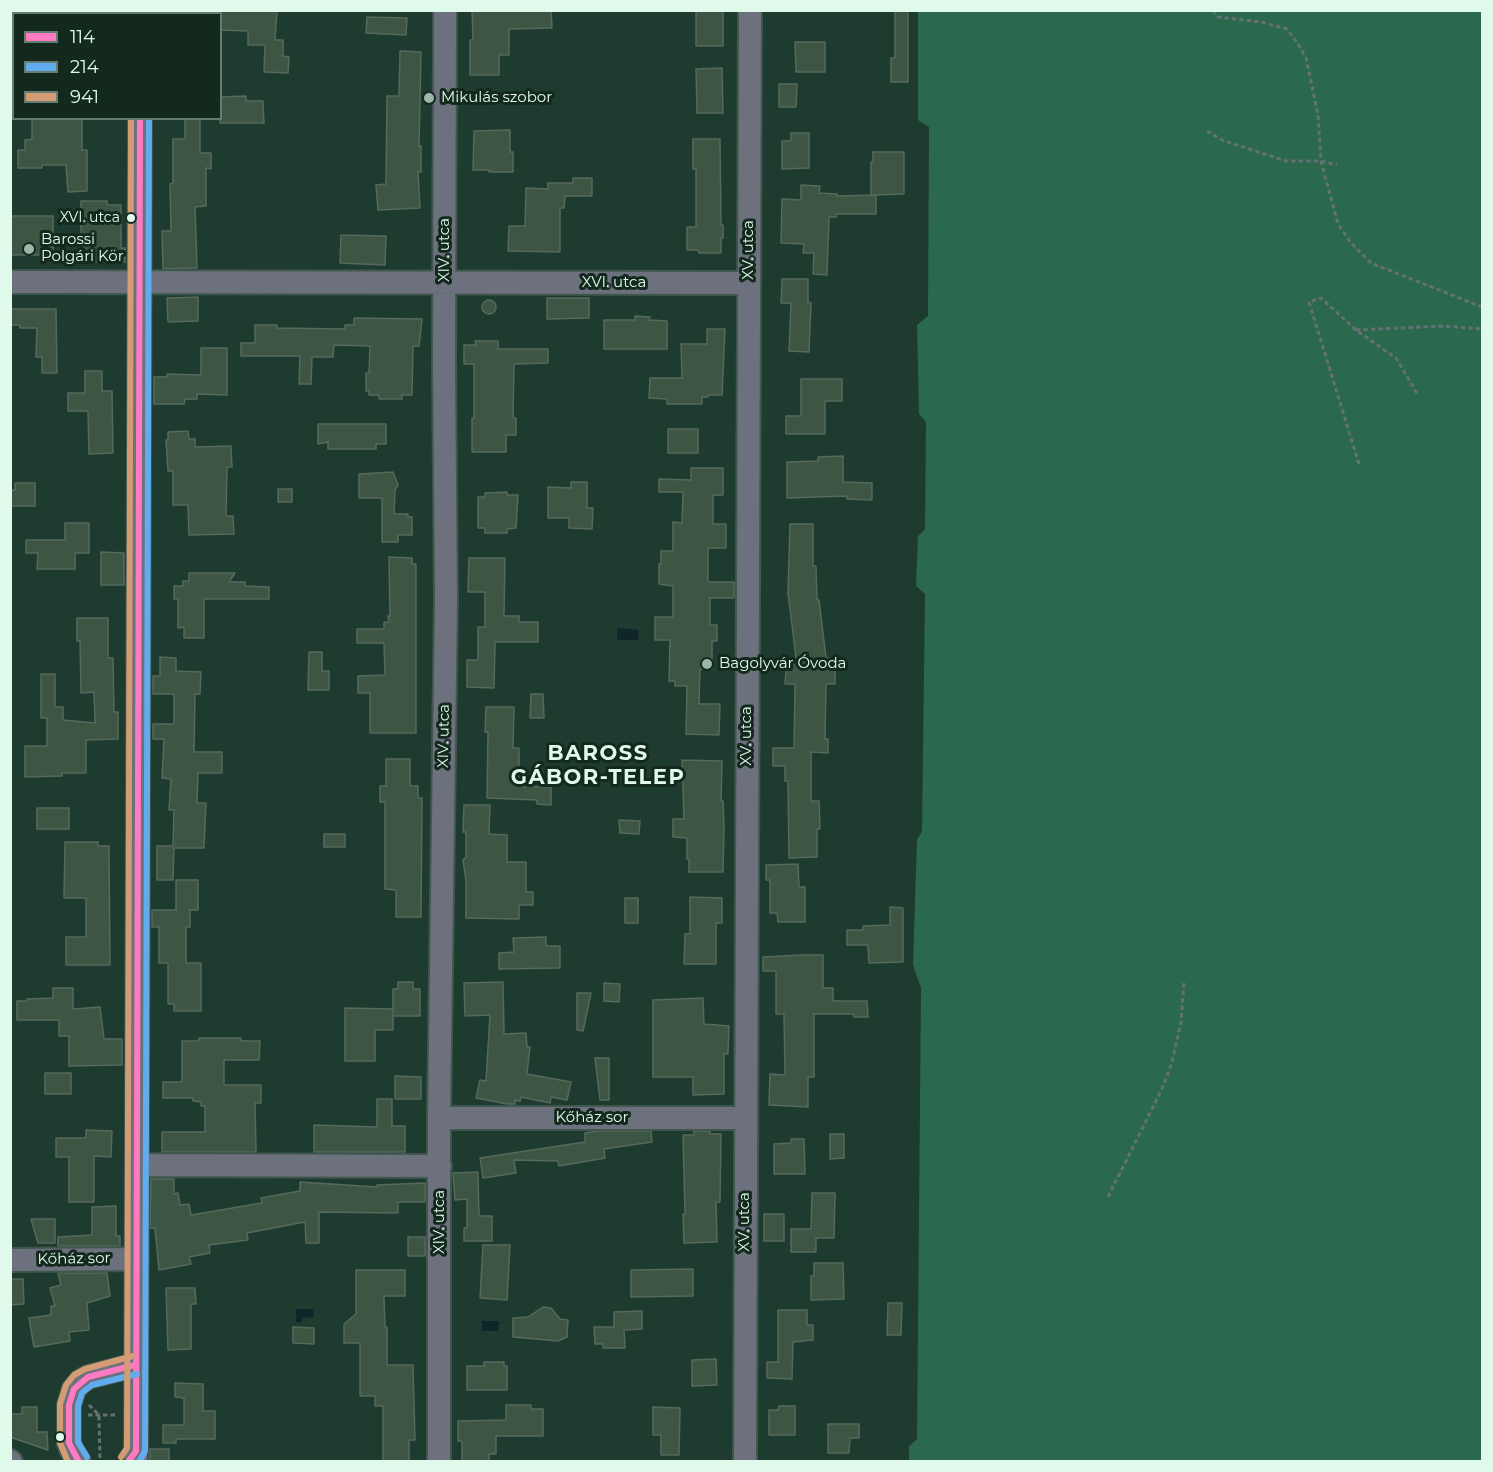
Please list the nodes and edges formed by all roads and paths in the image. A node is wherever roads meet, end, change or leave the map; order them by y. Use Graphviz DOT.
graph roads {
  1 [pos="445,10"];
  2 [pos="750,10"];
  3 [pos="1213,10"];
  4 [pos="140,120"];
  5 [pos="1207,131"];
  6 [pos="1321,161"];
  7 [pos="1337,165"];
  8 [pos="140,281"];
  9 [pos="10,282"];
  10 [pos="445,283"];
  11 [pos="749,283"];
  12 [pos="1482,307"];
  13 [pos="1482,329"];
  14 [pos="1356,330"];
  15 [pos="1418,395"];
  16 [pos="1359,464"];
  17 [pos="1184,983"];
  18 [pos="439,1118"];
  19 [pos="745,1118"];
  20 [pos="137,1165"];
  21 [pos="440,1166"];
  22 [pos="1108,1197"];
  23 [pos="136,1259"];
  24 [pos="10,1260"];
  25 [pos="135,1365"];
  26 [pos="74,1389"];
  27 [pos="68,1415"];
  28 [pos="99,1415"];
  29 [pos="136,1415"];
  30 [pos="134,1458"];
  31 [pos="79,1461"];
  32 [pos="100,1461"];
  33 [pos="439,1461"];
  34 [pos="745,1461"];
  1 -- 10 [label="street, XIV. utca"];
  2 -- 11 [label="street, XV. utca"];
  3 -- 6 [label="path"];
  4 -- 8 [label="street"];
  5 -- 6 [label="path"];
  6 -- 7 [label="path"];
  6 -- 12 [label="path"];
  8 -- 9 [label="street, XVI. utca"];
  8 -- 10 [label="street, XVI. utca"];
  8 -- 20 [label="street"];
  10 -- 11 [label="street, XVI. utca"];
  10 -- 18 [label="street, XIV. utca"];
  11 -- 19 [label="street, XV. utca"];
  13 -- 14 [label="path"];
  14 -- 15 [label="path"];
  14 -- 16 [label="path"];
  17 -- 22 [label="path"];
  18 -- 19 [label="street, Kőház sor"];
  18 -- 21 [label="street, XIV. utca"];
  19 -- 34 [label="street, XV. utca"];
  20 -- 21 [label="street"];
  20 -- 23 [label="street"];
  21 -- 33 [label="street, XIV. utca"];
  23 -- 24 [label="street, Kőház sor"];
  23 -- 25 [label="street"];
  25 -- 26 [label="street"];
  25 -- 29 [label="street"];
  26 -- 27 [label="street"];
  26 -- 28 [label="path"];
  27 -- 28 [label="path"];
  27 -- 31 [label="street"];
  28 -- 29 [label="path"];
  28 -- 32 [label="path"];
  29 -- 30 [label="street"];
}
